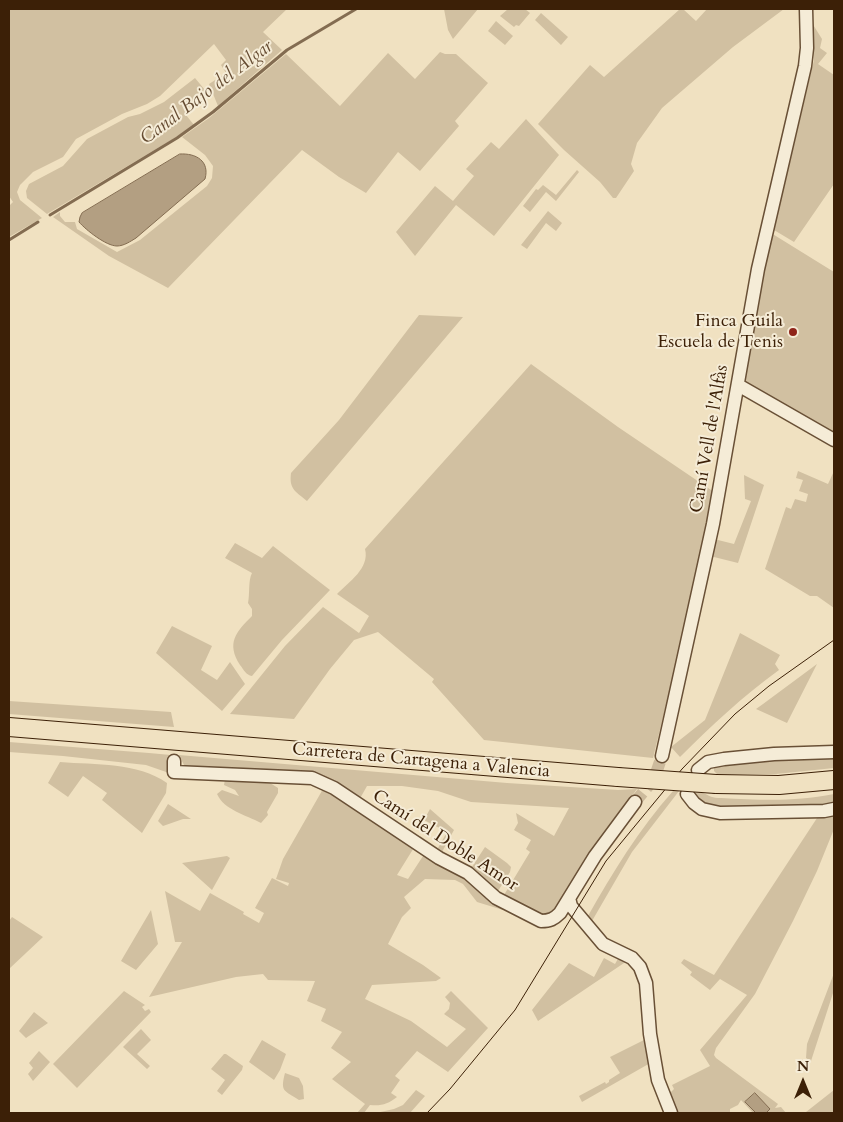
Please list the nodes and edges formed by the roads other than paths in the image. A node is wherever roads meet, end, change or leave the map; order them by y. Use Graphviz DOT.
graph roads {
  1 [pos="806,9"];
  2 [pos="738,385"];
  3 [pos="834,440"];
  4 [pos="9,727"];
  5 [pos="834,752"];
  6 [pos="662,756"];
  7 [pos="174,766"];
  8 [pos="698,770"];
  9 [pos="834,780"];
  10 [pos="687,794"];
  11 [pos="635,802"];
  12 [pos="834,809"];
  13 [pos="569,898"];
  14 [pos="576,912"];
  15 [pos="560,913"];
  16 [pos="671,1113"];
  1 -- 2 [label="street, Camí Vell de l'Alfàs"];
  2 -- 3 [label="street"];
  2 -- 6 [label="street, Camí Vell de l'Alfàs"];
  4 -- 9 [label="highway, Carretera de Cartagena a Valencia, bridge"];
  5 -- 8 [label="street"];
  7 -- 15 [label="street, Camí del Doble Amor"];
  10 -- 12 [label="street"];
  11 -- 13 [label="street"];
  13 -- 14 [label="street"];
  13 -- 15 [label="street"];
  14 -- 15 [label="street"];
  14 -- 16 [label="street"];
}
